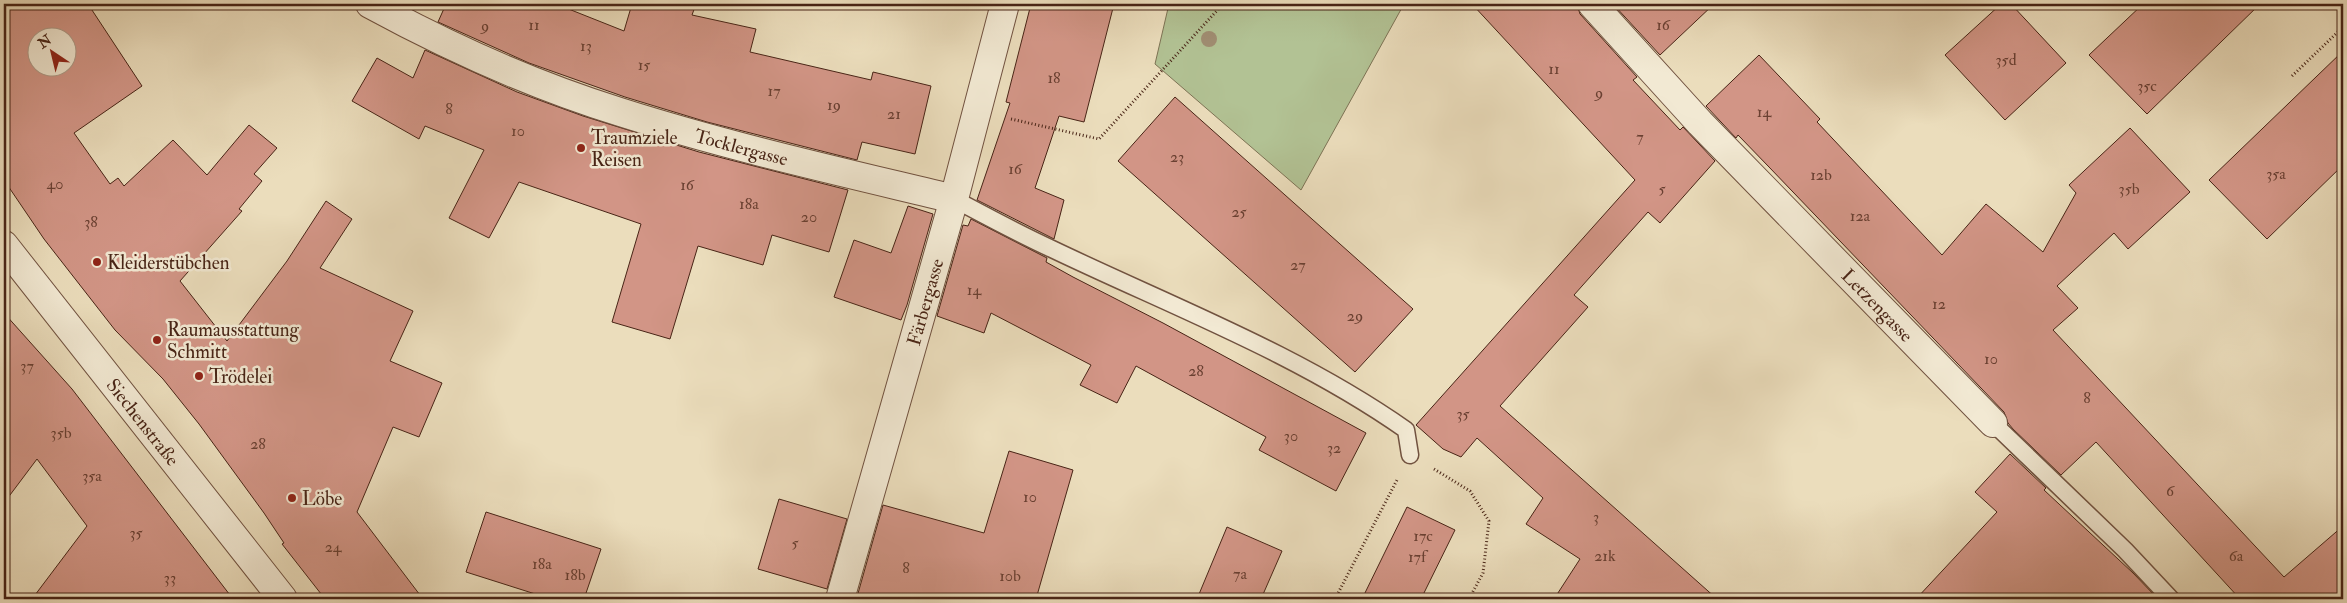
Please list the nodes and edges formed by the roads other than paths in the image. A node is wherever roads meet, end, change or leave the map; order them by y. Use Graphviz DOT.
graph roads {
  1 [pos="370,4"];
  2 [pos="1005,4"];
  3 [pos="1592,4"];
  4 [pos="954,199"];
  5 [pos="4,245"];
  6 [pos="1993,423"];
  7 [pos="1410,455"];
  8 [pos="283,599"];
  9 [pos="840,599"];
  10 [pos="2171,599"];
  1 -- 4 [label="street, Tocklergasse"];
  2 -- 4 [label="street, Färbergasse"];
  3 -- 6 [label="street, Letzengasse"];
  4 -- 7 [label="lane"];
  4 -- 9 [label="street, Färbergasse"];
  5 -- 8 [label="street, Siechenstraße"];
  6 -- 10 [label="lane, Letzengasse"];
}
